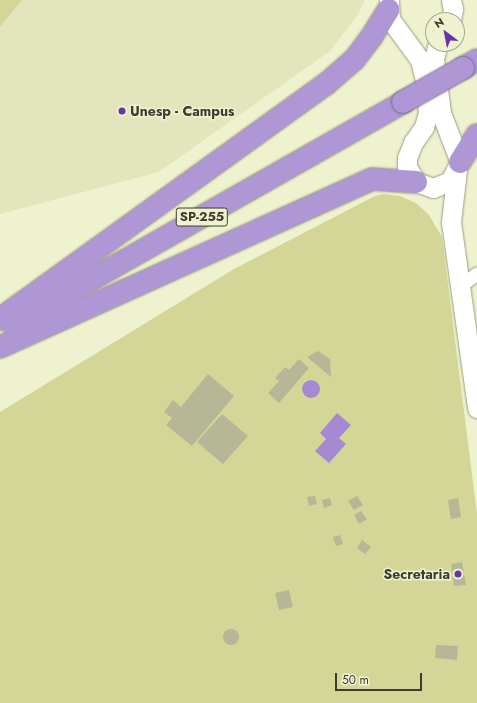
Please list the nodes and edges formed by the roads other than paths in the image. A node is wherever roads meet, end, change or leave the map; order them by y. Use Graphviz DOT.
graph roads {
  1 [pos="451,0"];
  2 [pos="388,5"];
  3 [pos="452,12"];
  4 [pos="436,52"];
  5 [pos="470,64"];
  6 [pos="477,135"];
  7 [pos="459,166"];
  8 [pos="420,184"];
  9 [pos="451,222"];
  10 [pos="477,273"];
  11 [pos="460,286"];
  12 [pos="0,319"];
  13 [pos="0,332"];
  14 [pos="0,347"];
  15 [pos="477,408"];
  1 -- 3 [label="main road"];
  2 -- 8 [label="main road"];
  2 -- 12 [label="highway"];
  4 -- 7 [label="main road"];
  5 -- 13 [label="highway, SP-255, bridge"];
  6 -- 7 [label="highway"];
  7 -- 8 [label="main road"];
  7 -- 9 [label="main road"];
  8 -- 9 [label="main road"];
  8 -- 14 [label="highway"];
  9 -- 11 [label="main road"];
  10 -- 11 [label="street"];
  11 -- 15 [label="main road"];
}
